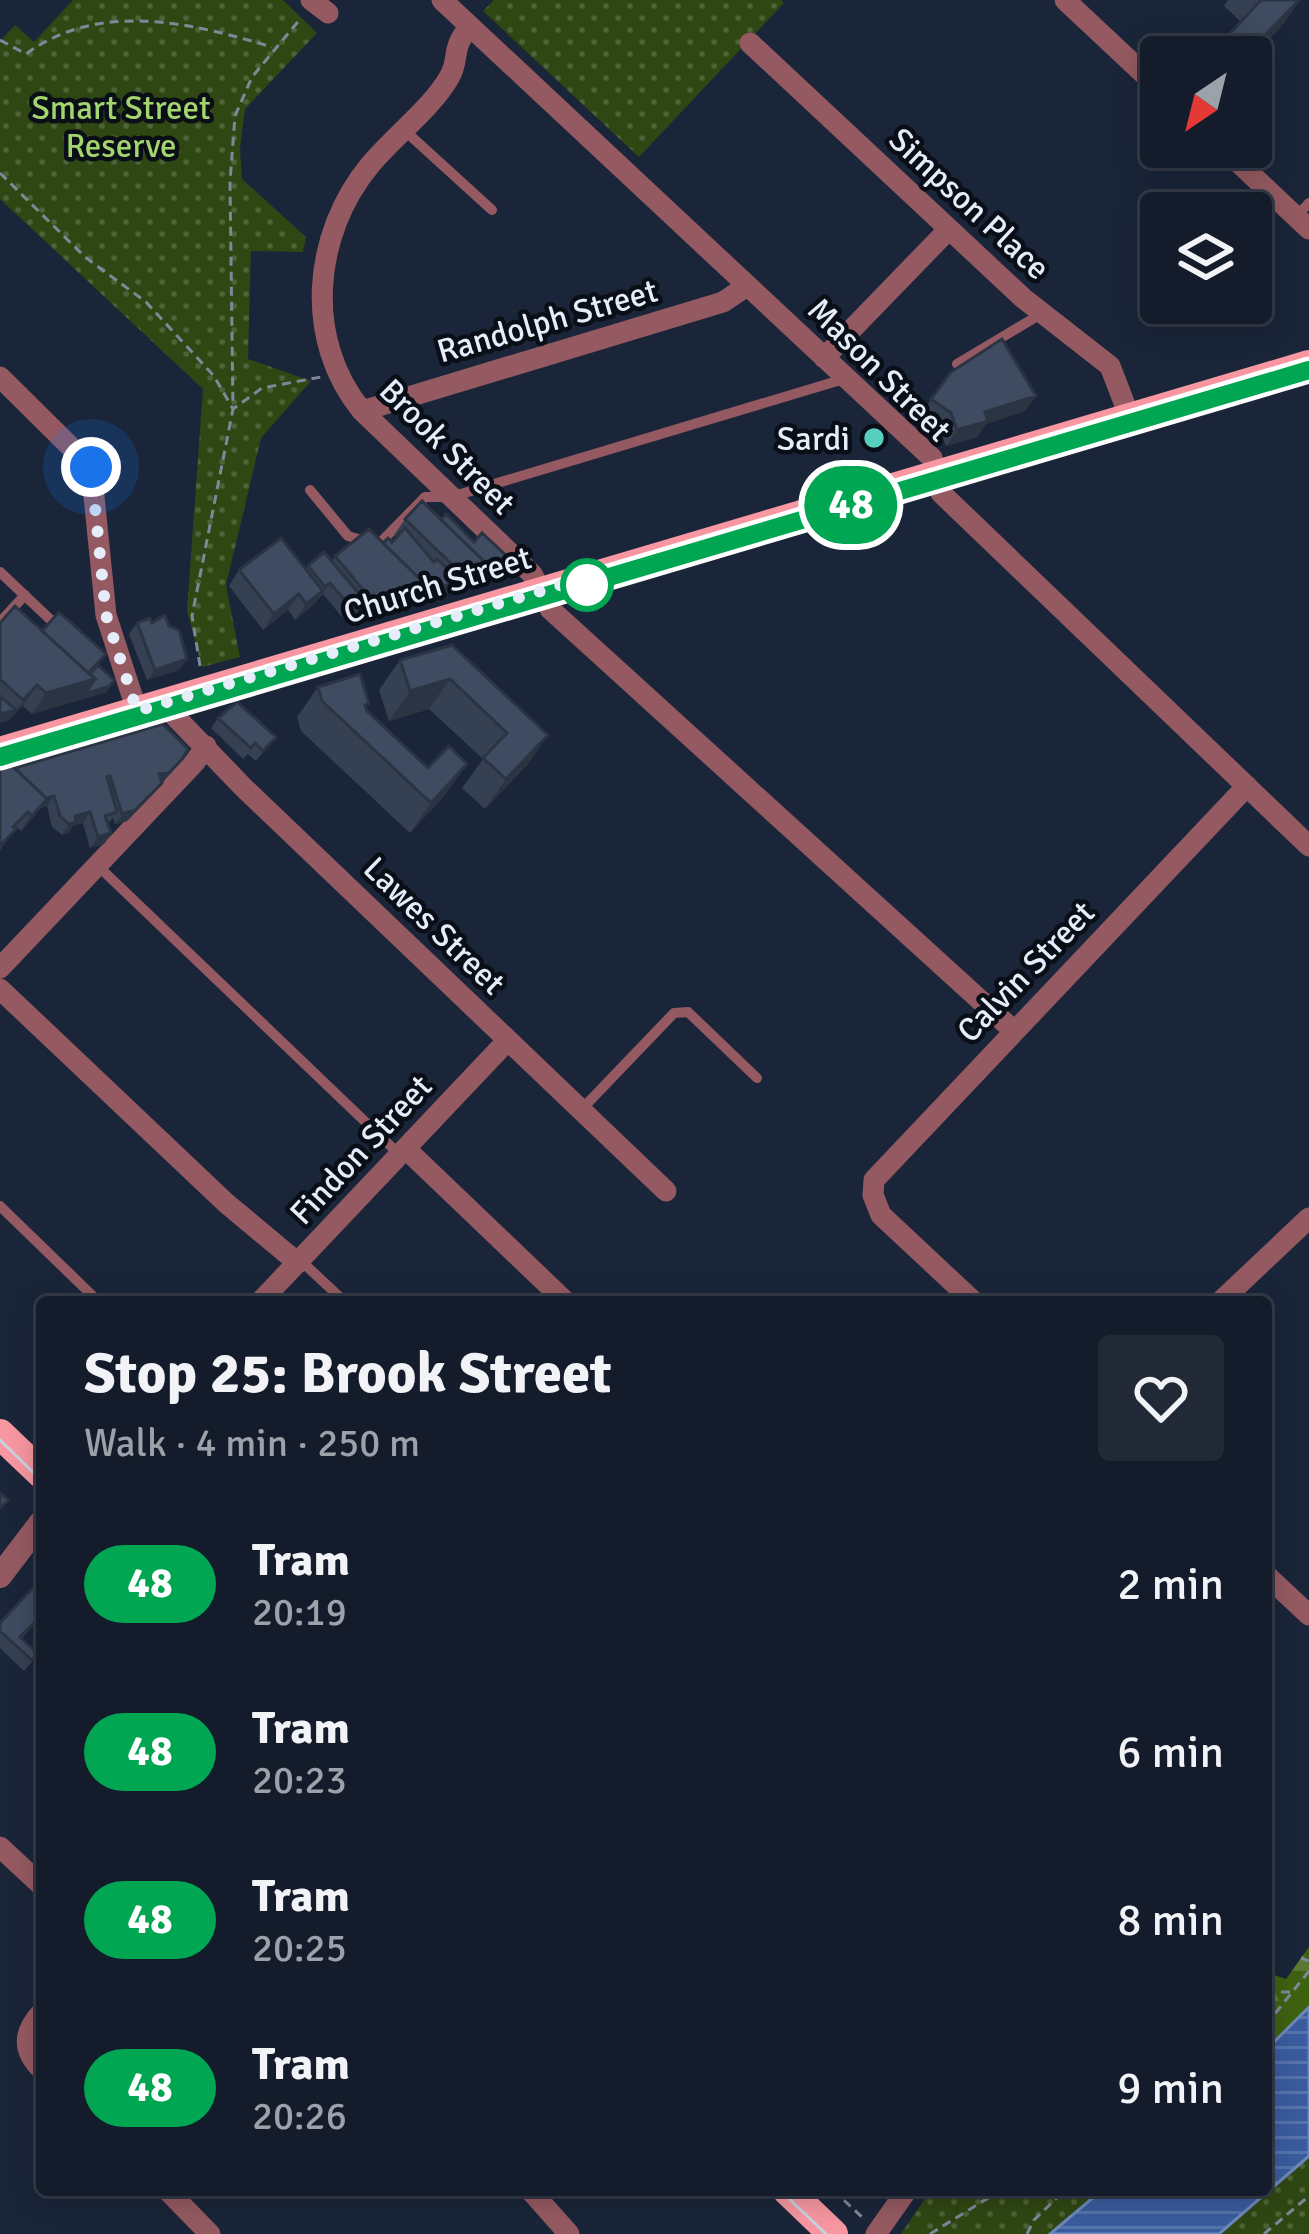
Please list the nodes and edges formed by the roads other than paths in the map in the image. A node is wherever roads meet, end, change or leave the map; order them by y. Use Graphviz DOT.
graph roads {
  1 [pos="442,0"];
  2 [pos="1065,0"];
  3 [pos="470,26"];
  4 [pos="750,43"];
  5 [pos="1140,70"];
  6 [pos="403,129"];
  7 [pos="1246,168"];
  8 [pos="492,210"];
  9 [pos="1298,213"];
  10 [pos="949,229"];
  11 [pos="747,286"];
  12 [pos="1041,314"];
  13 [pos="824,358"];
  14 [pos="957,364"];
  15 [pos="1309,365"];
  16 [pos="0,377"];
  17 [pos="847,378"];
  18 [pos="362,411"];
  19 [pos="1130,418"];
  20 [pos="935,474"];
  21 [pos="310,490"];
  22 [pos="451,496"];
  23 [pos="0,572"];
  24 [pos="542,591"];
  25 [pos="25,595"];
  26 [pos="0,622"];
  27 [pos="55,624"];
  28 [pos="150,707"];
  29 [pos="206,746"];
  30 [pos="0,752"];
  31 [pos="1247,786"];
  32 [pos="1309,846"];
  33 [pos="97,865"];
  34 [pos="0,968"];
  35 [pos="0,989"];
  36 [pos="1013,1030"];
  37 [pos="508,1040"];
  38 [pos="757,1078"];
  39 [pos="581,1110"];
  40 [pos="403,1152"];
  41 [pos="666,1191"];
  42 [pos="0,1205"];
  43 [pos="1309,1218"];
  44 [pos="295,1265"];
  45 [pos="93,1296"];
  46 [pos="266,1296"];
  47 [pos="337,1296"];
  48 [pos="559,1296"];
  49 [pos="968,1296"];
  50 [pos="1226,1296"];
  51 [pos="0,1434"];
  52 [pos="36,1468"];
  53 [pos="36,1529"];
  54 [pos="36,1545"];
  55 [pos="5,1571"];
  56 [pos="1272,1581"];
  57 [pos="1309,1616"];
  58 [pos="0,1847"];
  59 [pos="36,1880"];
  60 [pos="36,2019"];
  61 [pos="36,2065"];
  62 [pos="173,2196"];
  63 [pos="535,2196"];
  64 [pos="793,2196"];
  65 [pos="901,2196"];
  66 [pos="870,2227"];
  67 [pos="210,2234"];
  68 [pos="569,2234"];
  69 [pos="833,2234"];
  1 -- 3 [label="street, Mason Street"];
  2 -- 5 [label="street"];
  3 -- 6 [label="street, Brook Street"];
  3 -- 11 [label="street, Mason Street"];
  4 -- 10 [label="street, Simpson Place"];
  6 -- 8 [label="lane"];
  6 -- 18 [label="street, Brook Street"];
  7 -- 9 [label="street"];
  10 -- 12 [label="street, Simpson Place"];
  10 -- 13 [label="street"];
  11 -- 13 [label="street, Mason Street"];
  11 -- 18 [label="street, Randolph Street"];
  12 -- 14 [label="lane"];
  12 -- 19 [label="street, Simpson Place"];
  13 -- 17 [label="street, Mason Street"];
  15 -- 19 [label="main road, Church Street"];
  16 -- 28 [label="street"];
  17 -- 20 [label="street, Mason Street"];
  17 -- 22 [label="lane"];
  18 -- 22 [label="street, Brook Street"];
  19 -- 20 [label="main road, Church Street"];
  20 -- 24 [label="main road, Church Street"];
  20 -- 31 [label="street, Mason Street"];
  21 -- 22 [label="lane"];
  22 -- 24 [label="street, Brook Street"];
  23 -- 25 [label="lane"];
  24 -- 28 [label="main road, Church Street"];
  24 -- 36 [label="street, Brook Street"];
  25 -- 26 [label="lane"];
  25 -- 27 [label="lane"];
  28 -- 29 [label="street, Lawes Street"];
  28 -- 30 [label="main road, Church Street"];
  29 -- 33 [label="street"];
  29 -- 37 [label="street, Lawes Street"];
  31 -- 32 [label="street, Mason Street"];
  31 -- 36 [label="street, Calvin Street"];
  33 -- 34 [label="street"];
  33 -- 40 [label="lane"];
  35 -- 44 [label="street"];
  36 -- 49 [label="street, Calvin Street"];
  37 -- 39 [label="street, Lawes Street"];
  37 -- 40 [label="street, Findon Street"];
  38 -- 39 [label="lane"];
  39 -- 41 [label="street, Lawes Street"];
  40 -- 44 [label="street, Findon Street"];
  40 -- 48 [label="street"];
  42 -- 45 [label="lane"];
  43 -- 50 [label="street"];
  44 -- 46 [label="street, Findon Street"];
  44 -- 47 [label="lane"];
  51 -- 52 [label="main road"];
  53 -- 55 [label="street"];
  54 -- 55 [label="street"];
  56 -- 57 [label="street"];
  58 -- 59 [label="street"];
  60 -- 61 [label="street"];
  62 -- 67 [label="street"];
  63 -- 68 [label="street"];
  64 -- 69 [label="main road"];
  65 -- 66 [label="street"];
}
